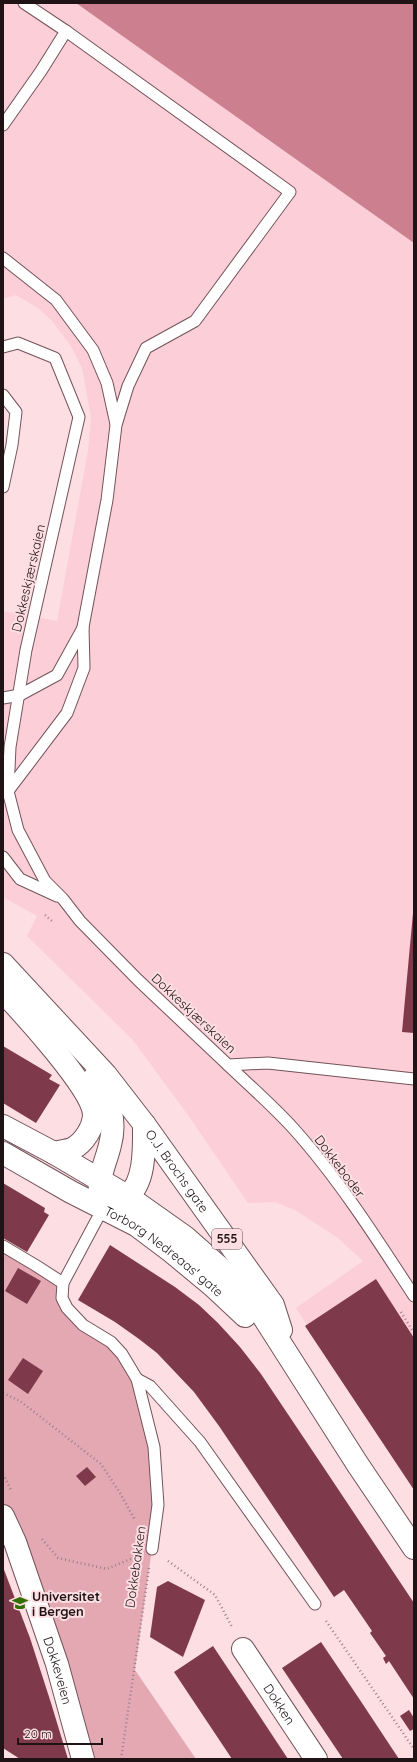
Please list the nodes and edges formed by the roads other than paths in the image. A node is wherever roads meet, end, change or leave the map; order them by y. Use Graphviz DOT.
graph roads {
  1 [pos="24,3"];
  2 [pos="66,31"];
  3 [pos="3,125"];
  4 [pos="3,258"];
  5 [pos="3,347"];
  6 [pos="3,395"];
  7 [pos="116,425"];
  8 [pos="3,487"];
  9 [pos="83,627"];
  10 [pos="20,695"];
  11 [pos="3,698"];
  12 [pos="6,792"];
  13 [pos="3,857"];
  14 [pos="63,899"];
  15 [pos="3,964"];
  16 [pos="3,992"];
  17 [pos="61,1028"];
  18 [pos="228,1065"];
  19 [pos="414,1079"];
  20 [pos="144,1124"];
  21 [pos="3,1126"];
  22 [pos="3,1153"];
  23 [pos="54,1153"];
  24 [pos="100,1179"];
  25 [pos="127,1196"];
  26 [pos="104,1208"];
  27 [pos="3,1246"];
  28 [pos="63,1283"];
  29 [pos="414,1296"];
  30 [pos="292,1363"];
  31 [pos="137,1379"];
  32 [pos="3,1516"];
  33 [pos="414,1548"];
  34 [pos="152,1549"];
  35 [pos="315,1604"];
  36 [pos="243,1649"];
  37 [pos="83,1759"];
  38 [pos="316,1759"];
  1 -- 2 [label="lane"];
  2 -- 3 [label="lane"];
  2 -- 7 [label="lane"];
  4 -- 7 [label="lane"];
  5 -- 10 [label="lane, Dokkeskjærskaien"];
  6 -- 8 [label="lane"];
  7 -- 9 [label="lane"];
  9 -- 10 [label="lane"];
  9 -- 12 [label="lane"];
  10 -- 11 [label="lane"];
  10 -- 12 [label="lane, Dokkeskjærskaien"];
  12 -- 14 [label="lane, Dokkeskjærskaien"];
  13 -- 14 [label="lane, Dokkeskjærskaien"];
  14 -- 18 [label="lane, Dokkeskjærskaien"];
  15 -- 17 [label="main road, O.J. Brochs gate / 555"];
  16 -- 23 [label="main road"];
  17 -- 20 [label="main road, O.J. Brochs gate / 555"];
  17 -- 24 [label="main road, O.J. Brochs gate / 555"];
  18 -- 19 [label="lane, Dokkeskjærskaien"];
  18 -- 29 [label="lane, Dokkeboder"];
  20 -- 25 [label="main road, O.J. Brochs gate"];
  20 -- 30 [label="main road, O.J. Brochs gate / 555"];
  21 -- 23 [label="main road, 555"];
  22 -- 26 [label="main road, 555"];
  23 -- 24 [label="main road, 555"];
  24 -- 25 [label="main road, 555"];
  24 -- 26 [label="main road, O.J. Brochs gate / 555"];
  25 -- 26 [label="main road, Torborg Nedreaas' gate"];
  25 -- 30 [label="main road, Torborg Nedreaas' gate / 555"];
  26 -- 28 [label="lane"];
  26 -- 30 [label="main road, Torborg Nedreaas' gate / 555"];
  27 -- 28 [label="lane"];
  28 -- 31 [label="lane, Dokkebakken"];
  30 -- 33 [label="main road, Torborg Nedreaas' gate / 555"];
  31 -- 34 [label="lane, Dokkebakken"];
  31 -- 35 [label="lane, Dokkebakken"];
  32 -- 37 [label="main road, Dokkeveien"];
  36 -- 38 [label="main road, Dokken"];
}
